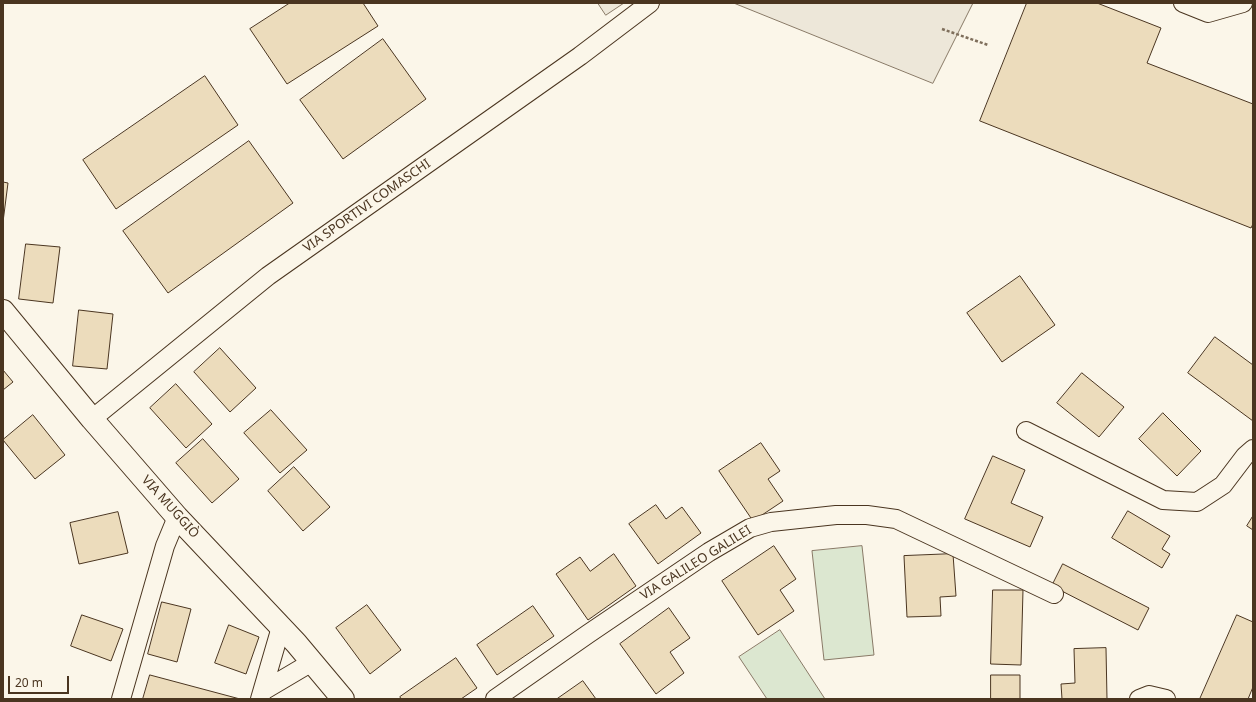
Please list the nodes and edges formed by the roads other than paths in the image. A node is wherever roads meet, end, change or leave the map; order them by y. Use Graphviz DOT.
graph roads {
  1 [pos="650,3"];
  2 [pos="1183,3"];
  3 [pos="1243,3"];
  4 [pos="3,311"];
  5 [pos="92,419"];
  6 [pos="1026,431"];
  7 [pos="1253,448"];
  8 [pos="177,517"];
  9 [pos="1054,594"];
  10 [pos="280,627"];
  11 [pos="312,662"];
  12 [pos="262,695"];
  13 [pos="120,699"];
  14 [pos="343,699"];
  15 [pos="495,699"];
  16 [pos="1139,699"];
  17 [pos="1166,699"];
  1 -- 5 [label="street, VIA SPORTIVI COMASCHI"];
  2 -- 3 [label="street"];
  4 -- 5 [label="street, VIA MUGGIÒ"];
  5 -- 8 [label="street, VIA MUGGIÒ"];
  6 -- 7 [label="street"];
  8 -- 10 [label="street, VIA MUGGIÒ"];
  8 -- 13 [label="street"];
  9 -- 15 [label="street, VIA GALILEO GALILEI"];
  10 -- 11 [label="street, VIA MUGGIÒ"];
  10 -- 12 [label="street"];
  11 -- 12 [label="street"];
  11 -- 14 [label="street, VIA MUGGIÒ"];
  16 -- 17 [label="street"];
}
